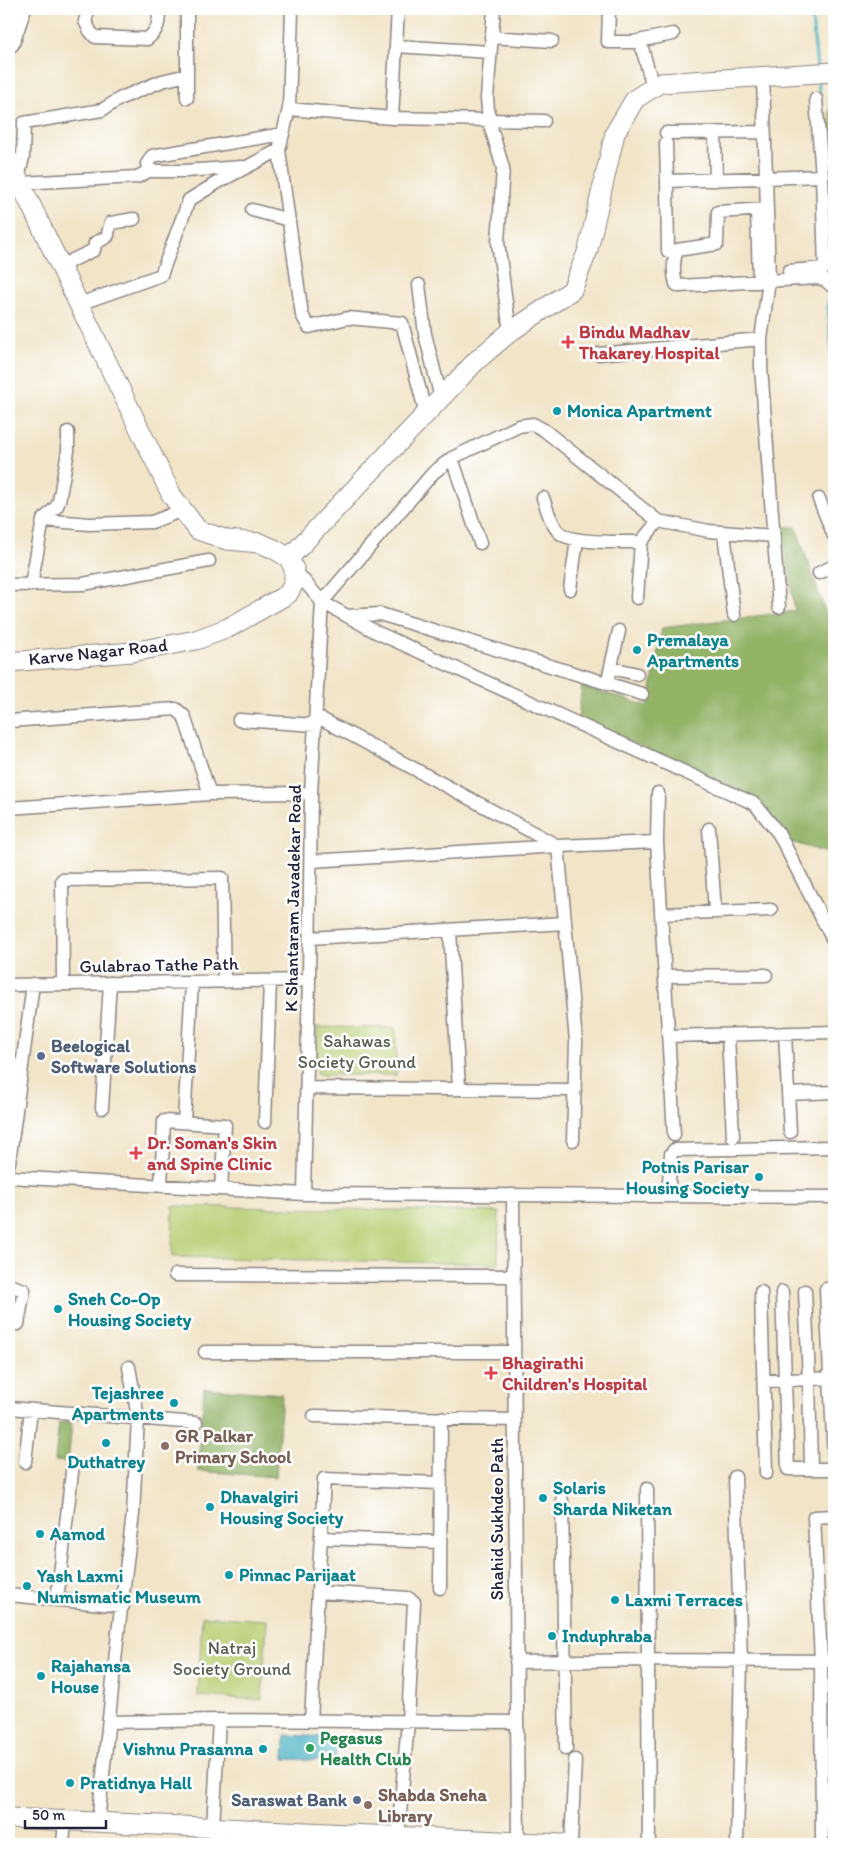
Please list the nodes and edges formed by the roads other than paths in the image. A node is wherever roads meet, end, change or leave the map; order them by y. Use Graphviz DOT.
graph roads {
  1 [pos="20,9"];
  2 [pos="89,9"];
  3 [pos="159,9"];
  4 [pos="187,9"];
  5 [pos="292,9"];
  6 [pos="398,9"];
  7 [pos="494,9"];
  8 [pos="609,9"];
  9 [pos="673,34"];
  10 [pos="492,37"];
  11 [pos="552,41"];
  12 [pos="640,41"];
  13 [pos="9,42"];
  14 [pos="396,46"];
  15 [pos="490,52"];
  16 [pos="826,73"];
  17 [pos="187,75"];
  18 [pos="763,76"];
  19 [pos="653,87"];
  20 [pos="187,98"];
  21 [pos="816,99"];
  22 [pos="289,108"];
  23 [pos="392,118"];
  24 [pos="489,121"];
  25 [pos="544,121"];
  26 [pos="764,132"];
  27 [pos="715,133"];
  28 [pos="283,134"];
  29 [pos="279,150"];
  30 [pos="9,160"];
  31 [pos="248,166"];
  32 [pos="149,171"];
  33 [pos="822,176"];
  34 [pos="765,179"];
  35 [pos="716,180"];
  36 [pos="19,181"];
  37 [pos="667,182"];
  38 [pos="252,210"];
  39 [pos="762,210"];
  40 [pos="134,219"];
  41 [pos="289,220"];
  42 [pos="668,251"];
  43 [pos="60,266"];
  44 [pos="789,271"];
  45 [pos="764,281"];
  46 [pos="419,285"];
  47 [pos="834,288"];
  48 [pos="78,304"];
  49 [pos="510,332"];
  50 [pos="760,339"];
  51 [pos="598,354"];
  52 [pos="441,398"];
  53 [pos="426,414"];
  54 [pos="68,432"];
  55 [pos="452,458"];
  56 [pos="543,498"];
  57 [pos="819,499"];
  58 [pos="183,510"];
  59 [pos="43,520"];
  60 [pos="658,521"];
  61 [pos="724,532"];
  62 [pos="774,536"];
  63 [pos="834,536"];
  64 [pos="577,540"];
  65 [pos="640,542"];
  66 [pos="480,543"];
  67 [pos="210,561"];
  68 [pos="291,564"];
  69 [pos="834,566"];
  70 [pos="819,572"];
  71 [pos="9,585"];
  72 [pos="31,585"];
  73 [pos="570,588"];
  74 [pos="637,598"];
  75 [pos="322,602"];
  76 [pos="779,607"];
  77 [pos="734,615"];
  78 [pos="348,616"];
  79 [pos="619,631"];
  80 [pos="9,662"];
  81 [pos="612,668"];
  82 [pos="637,674"];
  83 [pos="607,684"];
  84 [pos="642,694"];
  85 [pos="9,720"];
  86 [pos="239,720"];
  87 [pos="316,721"];
  88 [pos="311,793"];
  89 [pos="658,793"];
  90 [pos="210,794"];
  91 [pos="9,808"];
  92 [pos="709,828"];
  93 [pos="657,842"];
  94 [pos="558,846"];
  95 [pos="310,861"];
  96 [pos="771,910"];
  97 [pos="715,911"];
  98 [pos="661,914"];
  99 [pos="565,923"];
  100 [pos="450,930"];
  101 [pos="310,938"];
  102 [pos="834,942"];
  103 [pos="766,975"];
  104 [pos="664,976"];
  105 [pos="309,980"];
  106 [pos="224,981"];
  107 [pos="270,981"];
  108 [pos="192,982"];
  109 [pos="110,983"];
  110 [pos="33,984"];
  111 [pos="63,984"];
  112 [pos="9,985"];
  113 [pos="834,1032"];
  114 [pos="785,1033"];
  115 [pos="728,1034"];
  116 [pos="668,1036"];
  117 [pos="307,1088"];
  118 [pos="459,1089"];
  119 [pos="575,1090"];
  120 [pos="834,1092"];
  121 [pos="788,1094"];
  122 [pos="102,1108"];
  123 [pos="184,1122"];
  124 [pos="265,1122"];
  125 [pos="790,1132"];
  126 [pos="674,1135"];
  127 [pos="733,1136"];
  128 [pos="573,1140"];
  129 [pos="834,1147"];
  130 [pos="9,1163"];
  131 [pos="9,1177"];
  132 [pos="160,1186"];
  133 [pos="221,1189"];
  134 [pos="304,1194"];
  135 [pos="513,1195"];
  136 [pos="668,1196"];
  137 [pos="834,1197"];
  138 [pos="175,1275"];
  139 [pos="513,1276"];
  140 [pos="9,1285"];
  141 [pos="826,1289"];
  142 [pos="805,1291"];
  143 [pos="761,1292"];
  144 [pos="782,1292"];
  145 [pos="9,1323"];
  146 [pos="205,1352"];
  147 [pos="514,1352"];
  148 [pos="129,1367"];
  149 [pos="832,1378"];
  150 [pos="810,1379"];
  151 [pos="784,1380"];
  152 [pos="764,1381"];
  153 [pos="9,1408"];
  154 [pos="31,1410"];
  155 [pos="314,1416"];
  156 [pos="138,1418"];
  157 [pos="441,1418"];
  158 [pos="514,1420"];
  159 [pos="196,1423"];
  160 [pos="834,1460"];
  161 [pos="25,1462"];
  162 [pos="73,1464"];
  163 [pos="812,1469"];
  164 [pos="834,1469"];
  165 [pos="766,1473"];
  166 [pos="735,1477"];
  167 [pos="441,1483"];
  168 [pos="647,1488"];
  169 [pos="562,1500"];
  170 [pos="834,1516"];
  171 [pos="321,1538"];
  172 [pos="440,1542"];
  173 [pos="440,1588"];
  174 [pos="318,1592"];
  175 [pos="9,1599"];
  176 [pos="57,1600"];
  177 [pos="122,1606"];
  178 [pos="648,1660"];
  179 [pos="741,1660"];
  180 [pos="565,1661"];
  181 [pos="828,1661"];
  182 [pos="516,1662"];
  183 [pos="219,1720"];
  184 [pos="310,1721"];
  185 [pos="109,1722"];
  186 [pos="408,1722"];
  187 [pos="516,1722"];
  188 [pos="566,1749"];
  189 [pos="575,1760"];
  190 [pos="9,1818"];
  191 [pos="65,1820"];
  192 [pos="98,1822"];
  193 [pos="213,1827"];
  194 [pos="398,1836"];
  195 [pos="303,1838"];
  196 [pos="489,1842"];
  197 [pos="518,1842"];
  198 [pos="64,1844"];
  199 [pos="563,1844"];
  200 [pos="571,1844"];
  201 [pos="649,1844"];
  202 [pos="736,1844"];
  203 [pos="822,1844"];
  1 -- 13 [label="main road"];
  2 -- 3 [label="street"];
  4 -- 17 [label="street"];
  5 -- 22 [label="street"];
  6 -- 14 [label="street"];
  7 -- 10 [label="street"];
  8 -- 12 [label="street"];
  9 -- 12 [label="street"];
  10 -- 11 [label="street"];
  10 -- 15 [label="street"];
  12 -- 19 [label="street"];
  14 -- 15 [label="street"];
  14 -- 23 [label="street"];
  15 -- 24 [label="street"];
  16 -- 18 [label="street"];
  17 -- 20 [label="street"];
  17 -- 36 [label="street"];
  18 -- 19 [label="street"];
  18 -- 26 [label="street"];
  19 -- 49 [label="street"];
  21 -- 33 [label="street"];
  22 -- 23 [label="street"];
  22 -- 28 [label="street"];
  23 -- 24 [label="street"];
  24 -- 25 [label="street"];
  24 -- 49 [label="street"];
  26 -- 27 [label="street"];
  26 -- 34 [label="street"];
  27 -- 35 [label="street"];
  27 -- 37 [label="street"];
  28 -- 29 [label="street"];
  28 -- 32 [label="street"];
  29 -- 31 [label="street"];
  29 -- 41 [label="street"];
  30 -- 36 [label="street"];
  31 -- 32 [label="street"];
  31 -- 48 [label="street"];
  32 -- 36 [label="street"];
  33 -- 34 [label="street"];
  33 -- 44 [label="street"];
  34 -- 35 [label="street"];
  34 -- 39 [label="street"];
  35 -- 37 [label="street"];
  36 -- 43 [label="street"];
  37 -- 42 [label="street"];
  38 -- 41 [label="street"];
  39 -- 45 [label="street"];
  39 -- 45 [label="street"];
  40 -- 43 [label="street"];
  41 -- 53 [label="street"];
  43 -- 48 [label="street"];
  45 -- 47 [label="street"];
  45 -- 50 [label="street"];
  46 -- 52 [label="street"];
  48 -- 58 [label="street"];
  49 -- 52 [label="street"];
  50 -- 51 [label="street"];
  50 -- 62 [label="street"];
  52 -- 53 [label="street"];
  53 -- 68 [label="street"];
  54 -- 59 [label="street"];
  55 -- 60 [label="street"];
  55 -- 66 [label="street"];
  55 -- 75 [label="street"];
  56 -- 64 [label="street"];
  57 -- 63 [label="street"];
  58 -- 59 [label="street"];
  58 -- 68 [label="street"];
  59 -- 72 [label="street"];
  60 -- 61 [label="street"];
  60 -- 65 [label="street"];
  61 -- 62 [label="street"];
  61 -- 77 [label="street"];
  62 -- 76 [label="street"];
  64 -- 65 [label="street"];
  64 -- 73 [label="street"];
  65 -- 74 [label="street"];
  67 -- 72 [label="street"];
  68 -- 75 [label="street"];
  68 -- 80 [label="street, Karve Nagar Road"];
  69 -- 70 [label="street"];
  71 -- 72 [label="street"];
  75 -- 78 [label="street"];
  75 -- 87 [label="street, K Shantaram Javadekar Road"];
  78 -- 83 [label="street"];
  78 -- 102 [label="street"];
  79 -- 81 [label="street"];
  81 -- 82 [label="street"];
  81 -- 83 [label="street"];
  83 -- 84 [label="street"];
  85 -- 90 [label="street"];
  86 -- 87 [label="street"];
  87 -- 88 [label="street, K Shantaram Javadekar Road"];
  87 -- 94 [label="street"];
  88 -- 90 [label="street"];
  88 -- 95 [label="street, K Shantaram Javadekar Road"];
  89 -- 93 [label="street"];
  90 -- 91 [label="street"];
  92 -- 97 [label="street"];
  93 -- 94 [label="street"];
  93 -- 98 [label="street"];
  94 -- 95 [label="street"];
  94 -- 99 [label="street"];
  95 -- 101 [label="street, K Shantaram Javadekar Road"];
  96 -- 97 [label="street"];
  97 -- 98 [label="street"];
  98 -- 104 [label="street"];
  99 -- 100 [label="street"];
  99 -- 119 [label="street"];
  100 -- 101 [label="street"];
  100 -- 118 [label="street"];
  101 -- 105 [label="street, K Shantaram Javadekar Road"];
  103 -- 104 [label="street"];
  104 -- 116 [label="street"];
  105 -- 107 [label="street, Gulabrao Tathe Path"];
  105 -- 117 [label="street, K Shantaram Javadekar Road"];
  106 -- 107 [label="street, Gulabrao Tathe Path"];
  106 -- 108 [label="street, Gulabrao Tathe Path"];
  106 -- 111 [label="street"];
  107 -- 124 [label="street"];
  108 -- 109 [label="street, Gulabrao Tathe Path"];
  108 -- 123 [label="street"];
  109 -- 111 [label="street, Gulabrao Tathe Path"];
  109 -- 122 [label="street"];
  110 -- 111 [label="street, Gulabrao Tathe Path"];
  110 -- 112 [label="street, Gulabrao Tathe Path"];
  110 -- 130 [label="street"];
  113 -- 114 [label="street"];
  114 -- 115 [label="street"];
  114 -- 121 [label="street"];
  115 -- 116 [label="street"];
  115 -- 127 [label="street"];
  116 -- 126 [label="street"];
  117 -- 118 [label="street"];
  117 -- 134 [label="street, K Shantaram Javadekar Road"];
  118 -- 119 [label="street"];
  119 -- 128 [label="street"];
  120 -- 121 [label="street"];
  121 -- 125 [label="street"];
  123 -- 132 [label="street"];
  123 -- 133 [label="street"];
  129 -- 136 [label="street"];
  131 -- 132 [label="street"];
  132 -- 133 [label="street"];
  133 -- 134 [label="street"];
  134 -- 135 [label="street"];
  135 -- 136 [label="street"];
  135 -- 139 [label="street, Shahid Sukhdeo Path"];
  136 -- 137 [label="street"];
  138 -- 139 [label="street"];
  139 -- 147 [label="street, Shahid Sukhdeo Path"];
  140 -- 145 [label="street"];
  141 -- 149 [label="street"];
  142 -- 150 [label="street"];
  143 -- 152 [label="street"];
  144 -- 151 [label="street"];
  146 -- 147 [label="street"];
  147 -- 158 [label="street, Shahid Sukhdeo Path"];
  148 -- 156 [label="street"];
  149 -- 150 [label="street"];
  149 -- 160 [label="street"];
  150 -- 151 [label="street"];
  150 -- 163 [label="street"];
  151 -- 152 [label="street"];
  151 -- 163 [label="street"];
  152 -- 165 [label="street"];
  153 -- 154 [label="street"];
  154 -- 156 [label="street"];
  154 -- 161 [label="street"];
  155 -- 157 [label="street"];
  156 -- 159 [label="street"];
  156 -- 177 [label="street"];
  157 -- 158 [label="street"];
  157 -- 167 [label="street"];
  158 -- 182 [label="street, Shahid Sukhdeo Path"];
  162 -- 176 [label="street"];
  163 -- 164 [label="street"];
  166 -- 179 [label="street"];
  167 -- 171 [label="street"];
  167 -- 172 [label="street"];
  168 -- 178 [label="street"];
  169 -- 180 [label="street"];
  170 -- 181 [label="street"];
  171 -- 172 [label="street"];
  171 -- 174 [label="street"];
  172 -- 173 [label="street"];
  174 -- 184 [label="street"];
  174 -- 186 [label="street"];
  175 -- 176 [label="street"];
  176 -- 177 [label="street"];
  177 -- 185 [label="street"];
  178 -- 179 [label="street"];
  178 -- 180 [label="street"];
  178 -- 201 [label="street"];
  179 -- 181 [label="street"];
  179 -- 202 [label="street"];
  180 -- 182 [label="street"];
  180 -- 188 [label="street"];
  181 -- 203 [label="street"];
  182 -- 187 [label="street, Shahid Sukhdeo Path"];
  183 -- 184 [label="street"];
  183 -- 185 [label="street"];
  183 -- 193 [label="street"];
  184 -- 186 [label="street"];
  185 -- 192 [label="street"];
  186 -- 187 [label="street"];
  186 -- 194 [label="street"];
  187 -- 197 [label="street, Shahid Sukhdeo Path"];
  189 -- 200 [label="street"];
  190 -- 191 [label="street"];
  191 -- 192 [label="street"];
  191 -- 198 [label="street"];
  192 -- 193 [label="street"];
  193 -- 195 [label="street"];
  194 -- 195 [label="street"];
  194 -- 196 [label="street"];
  196 -- 197 [label="street"];
  197 -- 199 [label="street"];
}
